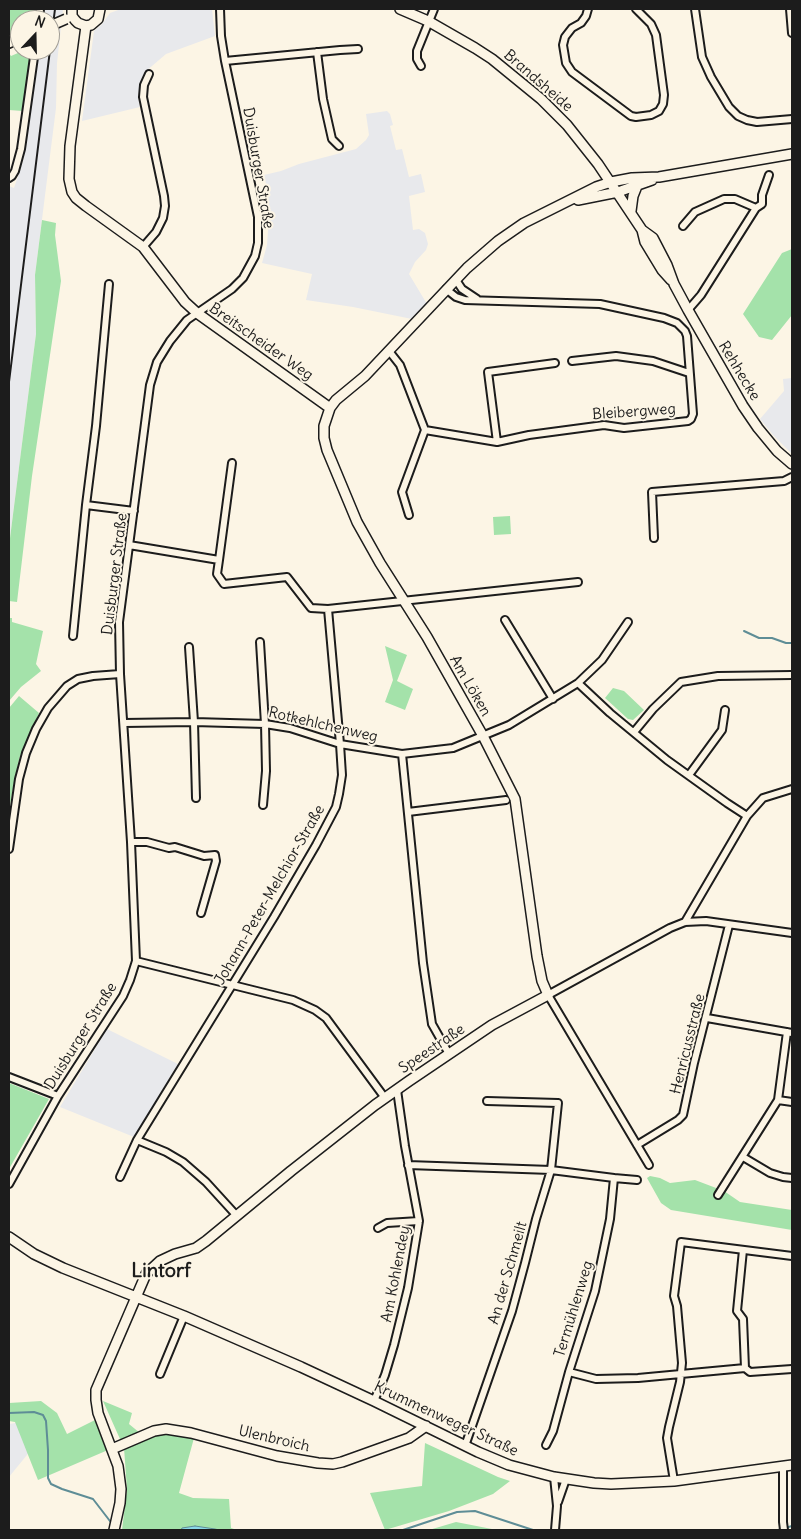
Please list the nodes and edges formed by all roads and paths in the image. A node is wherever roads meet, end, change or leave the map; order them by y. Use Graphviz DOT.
graph roads {
  1 [pos="100,9"];
  2 [pos="220,9"];
  3 [pos="400,9"];
  4 [pos="434,9"];
  5 [pos="588,9"];
  6 [pos="636,9"];
  7 [pos="695,9"];
  8 [pos="790,9"];
  9 [pos="70,15"];
  10 [pos="428,21"];
  11 [pos="86,26"];
  12 [pos="792,33"];
  13 [pos="358,49"];
  14 [pos="317,52"];
  15 [pos="34,60"];
  16 [pos="225,61"];
  17 [pos="421,66"];
  18 [pos="148,74"];
  19 [pos="792,118"];
  20 [pos="339,146"];
  21 [pos="792,154"];
  22 [pos="769,175"];
  23 [pos="10,177"];
  24 [pos="660,177"];
  25 [pos="611,182"];
  26 [pos="637,186"];
  27 [pos="618,192"];
  28 [pos="568,202"];
  29 [pos="756,208"];
  30 [pos="631,211"];
  31 [pos="683,226"];
  32 [pos="143,247"];
  33 [pos="456,280"];
  34 [pos="109,284"];
  35 [pos="446,289"];
  36 [pos="477,299"];
  37 [pos="688,310"];
  38 [pos="196,313"];
  39 [pos="389,351"];
  40 [pos="572,361"];
  41 [pos="555,363"];
  42 [pos="689,373"];
  43 [pos="330,408"];
  44 [pos="425,430"];
  45 [pos="497,442"];
  46 [pos="232,463"];
  47 [pos="792,464"];
  48 [pos="792,477"];
  49 [pos="86,505"];
  50 [pos="134,511"];
  51 [pos="409,516"];
  52 [pos="654,538"];
  53 [pos="129,545"];
  54 [pos="219,560"];
  55 [pos="578,582"];
  56 [pos="403,602"];
  57 [pos="328,609"];
  58 [pos="504,620"];
  59 [pos="628,622"];
  60 [pos="73,636"];
  61 [pos="260,642"];
  62 [pos="190,647"];
  63 [pos="120,674"];
  64 [pos="792,675"];
  65 [pos="578,684"];
  66 [pos="552,699"];
  67 [pos="725,710"];
  68 [pos="194,722"];
  69 [pos="124,723"];
  70 [pos="265,724"];
  71 [pos="634,732"];
  72 [pos="483,736"];
  73 [pos="340,744"];
  74 [pos="402,754"];
  75 [pos="689,775"];
  76 [pos="792,789"];
  77 [pos="196,798"];
  78 [pos="506,800"];
  79 [pos="263,805"];
  80 [pos="408,812"];
  81 [pos="748,816"];
  82 [pos="131,842"];
  83 [pos="9,849"];
  84 [pos="201,913"];
  85 [pos="685,922"];
  86 [pos="730,925"];
  87 [pos="792,933"];
  88 [pos="136,961"];
  89 [pos="232,986"];
  90 [pos="548,995"];
  91 [pos="707,1018"];
  92 [pos="790,1032"];
  93 [pos="449,1054"];
  94 [pos="9,1077"];
  95 [pos="397,1090"];
  96 [pos="58,1096"];
  97 [pos="385,1098"];
  98 [pos="778,1100"];
  99 [pos="487,1101"];
  100 [pos="792,1102"];
  101 [pos="138,1140"];
  102 [pos="638,1145"];
  103 [pos="744,1157"];
  104 [pos="649,1164"];
  105 [pos="408,1165"];
  106 [pos="551,1170"];
  107 [pos="120,1177"];
  108 [pos="614,1178"];
  109 [pos="792,1178"];
  110 [pos="637,1180"];
  111 [pos="9,1184"];
  112 [pos="718,1195"];
  113 [pos="238,1216"];
  114 [pos="419,1221"];
  115 [pos="378,1228"];
  116 [pos="9,1238"];
  117 [pos="743,1250"];
  118 [pos="792,1256"];
  119 [pos="135,1296"];
  120 [pos="184,1316"];
  121 [pos="745,1368"];
  122 [pos="792,1369"];
  123 [pos="568,1372"];
  124 [pos="681,1373"];
  125 [pos="160,1374"];
  126 [pos="374,1401"];
  127 [pos="426,1426"];
  128 [pos="546,1445"];
  129 [pos="465,1446"];
  130 [pos="112,1449"];
  131 [pos="788,1466"];
  132 [pos="554,1477"];
  133 [pos="566,1479"];
  134 [pos="674,1481"];
  135 [pos="557,1506"];
  136 [pos="114,1530"];
  137 [pos="555,1530"];
  138 [pos="784,1530"];
  1 -- 11 [label="street"];
  2 -- 16 [label="street, Duisburger Straße"];
  3 -- 10 [label="street, Brandsheide"];
  4 -- 10 [label="street"];
  5 -- 6 [label="street"];
  7 -- 19 [label="street"];
  8 -- 12 [label="street"];
  9 -- 11 [label="street"];
  10 -- 17 [label="street"];
  10 -- 25 [label="street, Brandsheide"];
  11 -- 32 [label="street, Breitscheider Weg"];
  13 -- 14 [label="street"];
  14 -- 16 [label="street"];
  14 -- 20 [label="street"];
  15 -- 23 [label="street"];
  16 -- 38 [label="street, Duisburger Straße"];
  18 -- 32 [label="street"];
  21 -- 24 [label="street"];
  22 -- 29 [label="street"];
  24 -- 25 [label="street"];
  24 -- 26 [label="street"];
  25 -- 27 [label="street, Rehhecke"];
  25 -- 28 [label="street"];
  26 -- 27 [label="street"];
  26 -- 30 [label="street"];
  27 -- 28 [label="street"];
  27 -- 30 [label="street, Rehhecke"];
  28 -- 33 [label="street"];
  29 -- 31 [label="street"];
  29 -- 37 [label="street"];
  30 -- 37 [label="street, Rehhecke"];
  32 -- 38 [label="street, Breitscheider Weg"];
  33 -- 35 [label="street"];
  33 -- 36 [label="street"];
  34 -- 49 [label="street"];
  35 -- 36 [label="street, Bleibergweg"];
  35 -- 39 [label="street"];
  36 -- 42 [label="street, Bleibergweg"];
  37 -- 47 [label="street, Rehhecke"];
  38 -- 43 [label="street, Breitscheider Weg"];
  38 -- 50 [label="street, Duisburger Straße"];
  39 -- 43 [label="street"];
  39 -- 44 [label="street"];
  40 -- 42 [label="street"];
  41 -- 45 [label="street"];
  42 -- 45 [label="street, Bleibergweg"];
  43 -- 56 [label="street, Am Löken"];
  44 -- 45 [label="street, Bleibergweg"];
  44 -- 51 [label="street"];
  46 -- 54 [label="street"];
  48 -- 52 [label="street"];
  49 -- 50 [label="street"];
  49 -- 60 [label="street"];
  50 -- 53 [label="street, Duisburger Straße"];
  53 -- 54 [label="street"];
  53 -- 63 [label="street, Duisburger Straße"];
  54 -- 57 [label="street"];
  55 -- 56 [label="street"];
  56 -- 57 [label="street"];
  56 -- 72 [label="street, Am Löken"];
  57 -- 73 [label="street, Johann-Peter-Melchior-Straße"];
  58 -- 66 [label="street"];
  59 -- 65 [label="street, Rotkehlchenweg"];
  61 -- 70 [label="street"];
  62 -- 68 [label="street"];
  63 -- 69 [label="street, Duisburger Straße"];
  63 -- 83 [label="street"];
  64 -- 71 [label="street"];
  65 -- 66 [label="street, Rotkehlchenweg"];
  65 -- 71 [label="street"];
  66 -- 72 [label="street, Rotkehlchenweg"];
  67 -- 75 [label="street"];
  68 -- 69 [label="street, Rotkehlchenweg"];
  68 -- 70 [label="street, Rotkehlchenweg"];
  68 -- 77 [label="street"];
  69 -- 82 [label="street, Duisburger Straße"];
  70 -- 73 [label="street, Rotkehlchenweg"];
  70 -- 79 [label="street"];
  71 -- 75 [label="street"];
  72 -- 74 [label="street, Rotkehlchenweg"];
  72 -- 90 [label="street, Am Löken"];
  73 -- 74 [label="street, Rotkehlchenweg"];
  73 -- 89 [label="street, Johann-Peter-Melchior-Straße"];
  74 -- 80 [label="street"];
  75 -- 81 [label="street"];
  76 -- 81 [label="street"];
  78 -- 80 [label="street"];
  80 -- 93 [label="street"];
  81 -- 85 [label="street"];
  82 -- 84 [label="street"];
  82 -- 88 [label="street, Duisburger Straße"];
  85 -- 86 [label="street, Speestraße"];
  85 -- 90 [label="street, Speestraße"];
  86 -- 87 [label="street, Speestraße"];
  86 -- 91 [label="street, Henricusstraße"];
  88 -- 89 [label="street"];
  88 -- 96 [label="street, Duisburger Straße"];
  89 -- 97 [label="street"];
  89 -- 101 [label="street, Johann-Peter-Melchior-Straße"];
  90 -- 93 [label="street, Speestraße"];
  90 -- 102 [label="street"];
  91 -- 92 [label="street"];
  91 -- 102 [label="street, Henricusstraße"];
  92 -- 98 [label="street"];
  93 -- 95 [label="street, Speestraße"];
  94 -- 96 [label="street"];
  95 -- 97 [label="street, Speestraße"];
  95 -- 105 [label="street, Am Kohlendey"];
  96 -- 111 [label="street, Duisburger Straße"];
  97 -- 113 [label="street, Speestraße"];
  98 -- 100 [label="street"];
  98 -- 103 [label="street"];
  99 -- 106 [label="street, An der Schmeilt"];
  101 -- 107 [label="street, Johann-Peter-Melchior-Straße"];
  101 -- 113 [label="street"];
  102 -- 104 [label="street"];
  103 -- 109 [label="street"];
  103 -- 112 [label="street"];
  105 -- 106 [label="street"];
  105 -- 114 [label="street, Am Kohlendey"];
  106 -- 108 [label="street"];
  106 -- 129 [label="street, An der Schmeilt"];
  108 -- 110 [label="street"];
  108 -- 123 [label="street, Termühlenweg"];
  113 -- 119 [label="street, Speestraße"];
  114 -- 115 [label="street"];
  114 -- 126 [label="street, Am Kohlendey"];
  116 -- 119 [label="street, Krummenweger Straße"];
  117 -- 118 [label="street"];
  117 -- 121 [label="street"];
  117 -- 124 [label="street"];
  119 -- 120 [label="street, Krummenweger Straße"];
  119 -- 130 [label="street, Speestraße"];
  120 -- 125 [label="street"];
  120 -- 126 [label="street, Krummenweger Straße"];
  121 -- 122 [label="street"];
  121 -- 124 [label="street"];
  123 -- 124 [label="street"];
  123 -- 128 [label="street, Termühlenweg"];
  124 -- 134 [label="street"];
  126 -- 127 [label="street, Krummenweger Straße"];
  127 -- 129 [label="street, Krummenweger Straße"];
  127 -- 130 [label="street, Ulenbroich"];
  129 -- 132 [label="street, Krummenweger Straße"];
  130 -- 136 [label="street, Speestraße"];
  131 -- 134 [label="street, Krummenweger Straße"];
  131 -- 138 [label="street"];
  132 -- 133 [label="street, Krummenweger Straße"];
  132 -- 135 [label="street"];
  133 -- 134 [label="street, Krummenweger Straße"];
  133 -- 135 [label="street"];
  135 -- 137 [label="street"];
}
